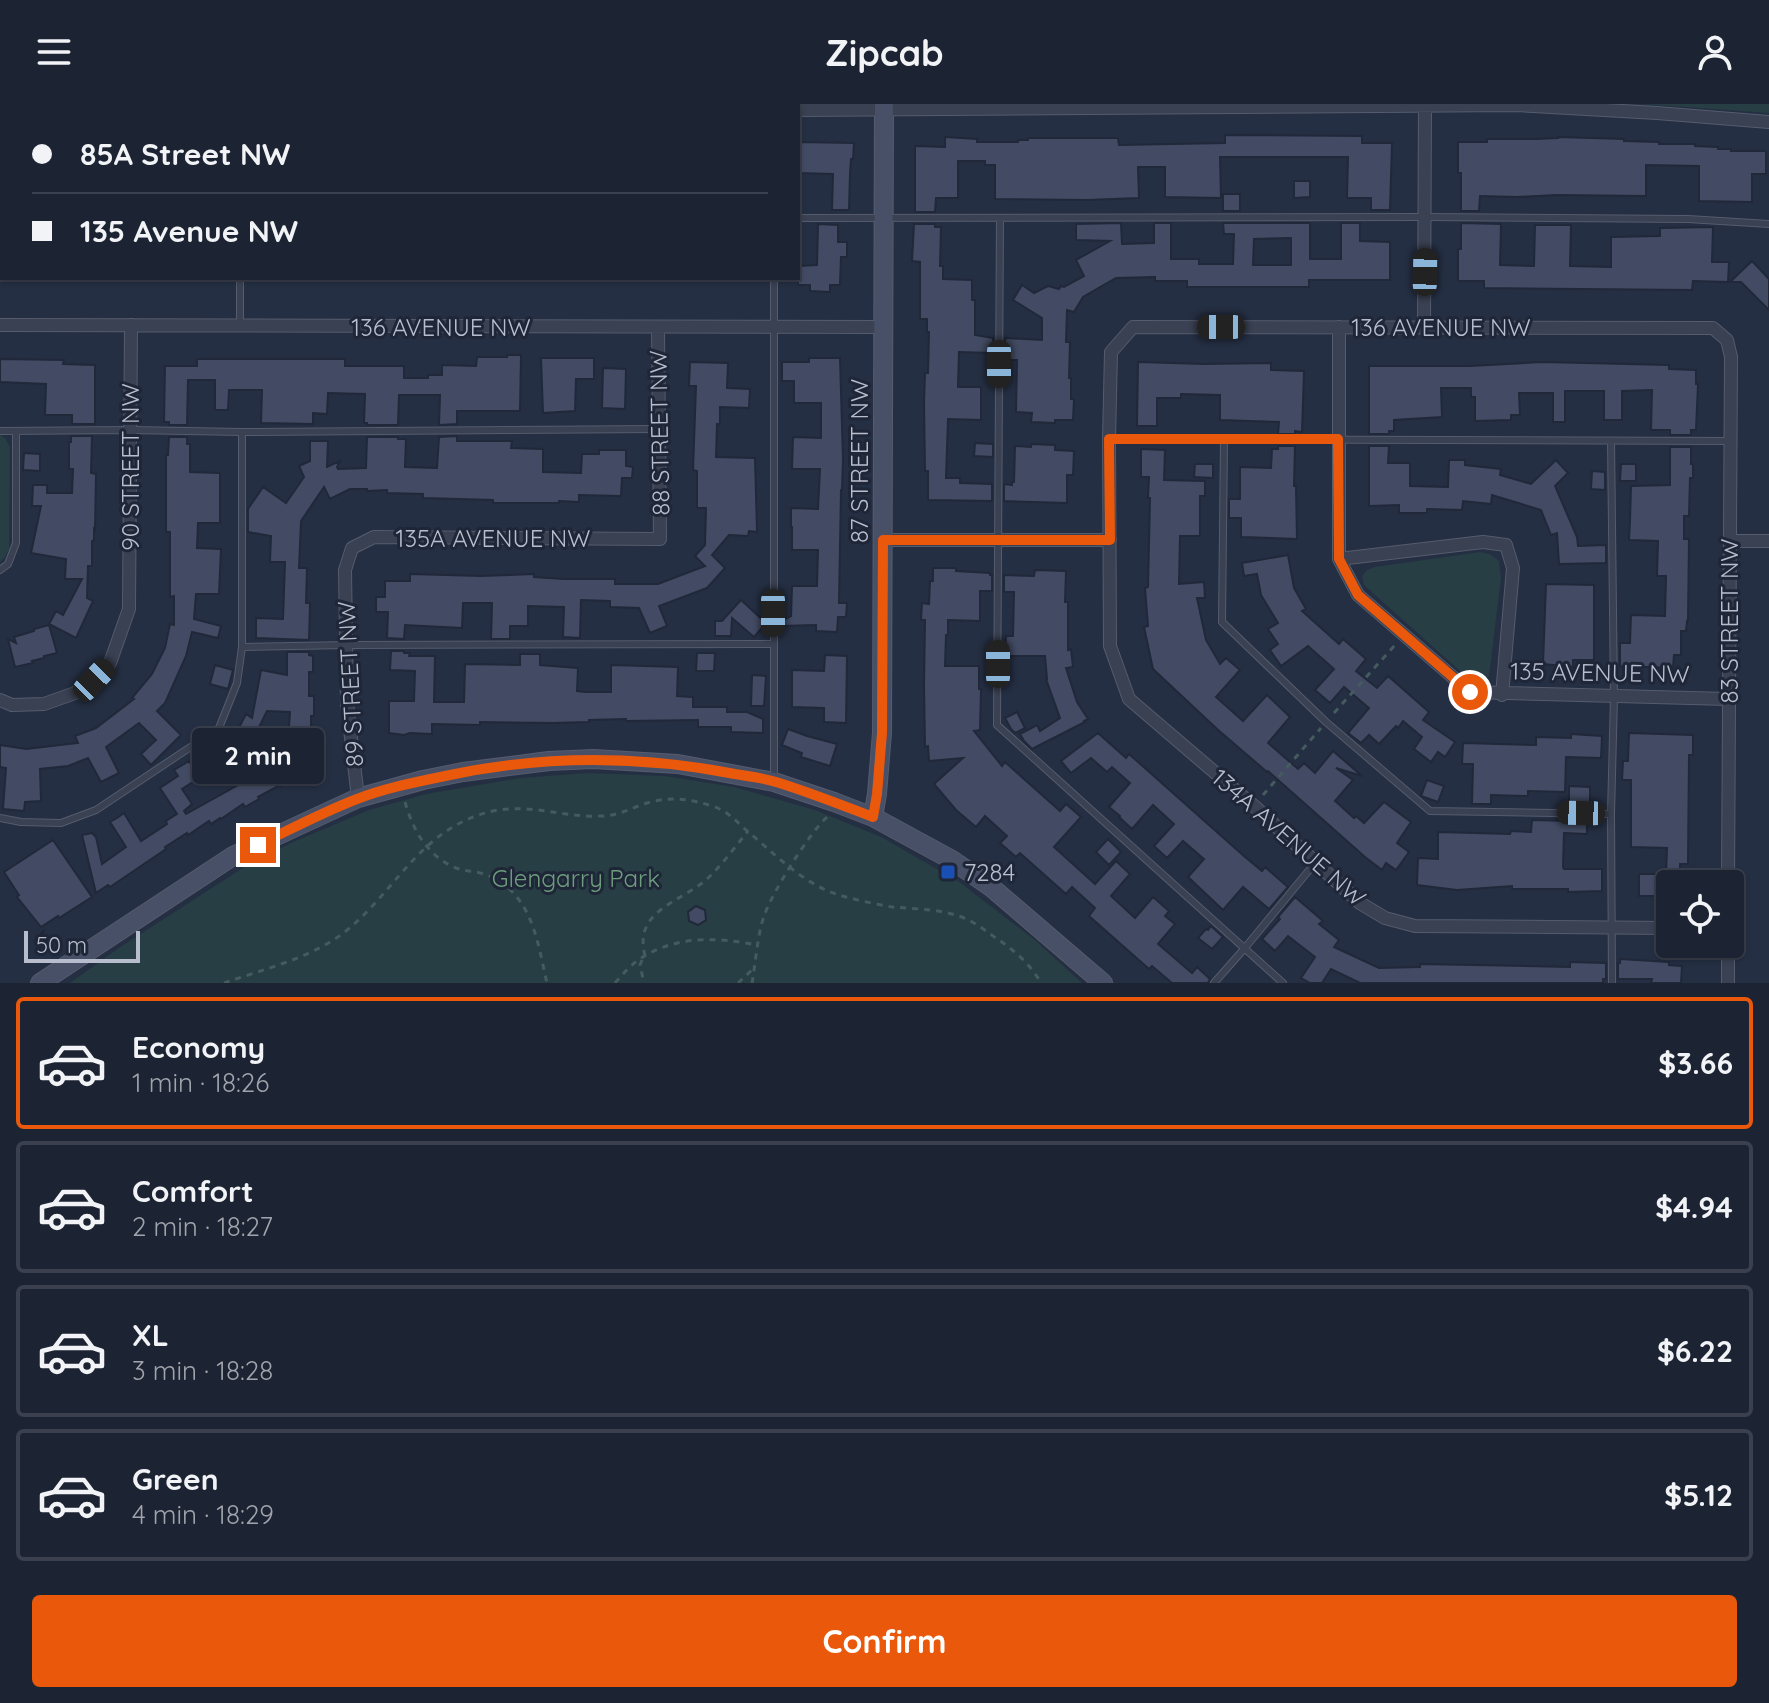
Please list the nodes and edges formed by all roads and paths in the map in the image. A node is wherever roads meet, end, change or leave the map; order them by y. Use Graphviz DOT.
graph roads {
  1 [pos="1425,104"];
  2 [pos="884,107"];
  3 [pos="800,110"];
  4 [pos="1769,122"];
  5 [pos="883,217"];
  6 [pos="1425,217"];
  7 [pos="800,218"];
  8 [pos="1000,218"];
  9 [pos="1769,224"];
  10 [pos="240,280"];
  11 [pos="774,280"];
  12 [pos="0,325"];
  13 [pos="131,325"];
  14 [pos="240,326"];
  15 [pos="1424,326"];
  16 [pos="658,327"];
  17 [pos="882,327"];
  18 [pos="1133,327"];
  19 [pos="1339,327"];
  20 [pos="774,328"];
  21 [pos="1731,357"];
  22 [pos="658,429"];
  23 [pos="131,430"];
  24 [pos="0,431"];
  25 [pos="16,431"];
  26 [pos="242,432"];
  27 [pos="1109,439"];
  28 [pos="1338,439"];
  29 [pos="1224,440"];
  30 [pos="1611,441"];
  31 [pos="1731,441"];
  32 [pos="660,539"];
  33 [pos="883,540"];
  34 [pos="998,540"];
  35 [pos="1110,540"];
  36 [pos="1729,541"];
  37 [pos="1769,541"];
  38 [pos="1339,559"];
  39 [pos="0,570"];
  40 [pos="345,570"];
  41 [pos="773,644"];
  42 [pos="347,645"];
  43 [pos="242,647"];
  44 [pos="1502,695"];
  45 [pos="1614,696"];
  46 [pos="1728,699"];
  47 [pos="0,700"];
  48 [pos="774,782"];
  49 [pos="358,798"];
  50 [pos="405,801"];
  51 [pos="830,814"];
  52 [pos="1611,814"];
  53 [pos="873,817"];
  54 [pos="0,818"];
  55 [pos="748,831"];
  56 [pos="426,846"];
  57 [pos="1316,862"];
  58 [pos="791,867"];
  59 [pos="1728,870"];
  60 [pos="1613,927"];
  61 [pos="1656,928"];
  62 [pos="758,945"];
  63 [pos="1244,949"];
  64 [pos="644,957"];
  65 [pos="1728,958"];
  66 [pos="755,967"];
  67 [pos="235,981"];
  68 [pos="547,982"];
  69 [pos="40,983"];
  70 [pos="224,983"];
  71 [pos="615,983"];
  72 [pos="644,983"];
  73 [pos="738,983"];
  74 [pos="752,983"];
  75 [pos="1041,983"];
  76 [pos="1103,983"];
  77 [pos="1214,983"];
  78 [pos="1283,983"];
  79 [pos="1612,983"];
  80 [pos="1728,983"];
  1 -- 2 [label="street"];
  1 -- 4 [label="street"];
  1 -- 6 [label="street"];
  2 -- 3 [label="street"];
  2 -- 5 [label="street, 87 STREET NW"];
  5 -- 7 [label="lane"];
  5 -- 8 [label="lane"];
  5 -- 17 [label="street, 87 STREET NW"];
  6 -- 8 [label="lane"];
  6 -- 9 [label="lane"];
  6 -- 15 [label="street"];
  8 -- 34 [label="lane"];
  10 -- 14 [label="lane"];
  11 -- 20 [label="lane"];
  12 -- 13 [label="street, 136 AVENUE NW"];
  13 -- 14 [label="street, 136 AVENUE NW"];
  13 -- 23 [label="street, 90 STREET NW"];
  14 -- 16 [label="street, 136 AVENUE NW"];
  15 -- 19 [label="street, 136 AVENUE NW"];
  15 -- 21 [label="street, 136 AVENUE NW"];
  16 -- 20 [label="street, 136 AVENUE NW"];
  16 -- 22 [label="street, 88 STREET NW"];
  17 -- 20 [label="street, 136 AVENUE NW"];
  17 -- 33 [label="street, 87 STREET NW"];
  18 -- 19 [label="street, 136 AVENUE NW"];
  18 -- 27 [label="street, 134A AVENUE NW"];
  19 -- 28 [label="street"];
  20 -- 41 [label="lane"];
  21 -- 31 [label="street, 83 STREET NW"];
  22 -- 26 [label="lane"];
  22 -- 32 [label="street, 88 STREET NW"];
  23 -- 25 [label="lane"];
  23 -- 26 [label="lane"];
  23 -- 47 [label="street, 90 STREET NW"];
  24 -- 25 [label="lane"];
  25 -- 39 [label="lane"];
  26 -- 43 [label="lane"];
  27 -- 29 [label="lane"];
  27 -- 35 [label="street, 134A AVENUE NW"];
  28 -- 29 [label="lane"];
  28 -- 30 [label="lane"];
  28 -- 38 [label="street"];
  29 -- 52 [label="lane"];
  30 -- 31 [label="lane"];
  30 -- 45 [label="lane"];
  31 -- 36 [label="street, 83 STREET NW"];
  32 -- 40 [label="street, 135A AVENUE NW"];
  33 -- 34 [label="street"];
  33 -- 53 [label="street, 87 STREET NW"];
  34 -- 35 [label="street"];
  34 -- 63 [label="lane"];
  35 -- 57 [label="street, 134A AVENUE NW"];
  36 -- 37 [label="street"];
  36 -- 46 [label="street, 83 STREET NW"];
  38 -- 44 [label="street, 135 AVENUE NW"];
  38 -- 44 [label="street"];
  40 -- 42 [label="street, 89 STREET NW"];
  41 -- 42 [label="lane"];
  41 -- 48 [label="lane"];
  42 -- 43 [label="lane"];
  42 -- 49 [label="street, 89 STREET NW"];
  43 -- 54 [label="lane"];
  44 -- 45 [label="street, 135 AVENUE NW"];
  45 -- 46 [label="street, 135 AVENUE NW"];
  45 -- 52 [label="lane"];
  46 -- 59 [label="street, 83 STREET NW"];
  48 -- 49 [label="street"];
  48 -- 53 [label="street"];
  49 -- 69 [label="street"];
  50 -- 56 [label="path"];
  51 -- 58 [label="path"];
  52 -- 60 [label="lane"];
  53 -- 76 [label="street"];
  55 -- 56 [label="path"];
  55 -- 58 [label="path"];
  55 -- 64 [label="path"];
  56 -- 67 [label="path"];
  56 -- 68 [label="path"];
  57 -- 60 [label="street, 134A AVENUE NW"];
  57 -- 63 [label="lane"];
  58 -- 62 [label="path"];
  58 -- 75 [label="path"];
  60 -- 61 [label="street, 134A AVENUE NW"];
  60 -- 79 [label="lane"];
  62 -- 64 [label="path"];
  62 -- 66 [label="path"];
  63 -- 77 [label="lane"];
  63 -- 78 [label="lane"];
  64 -- 71 [label="path"];
  64 -- 72 [label="path"];
  65 -- 80 [label="street"];
  66 -- 73 [label="path"];
  66 -- 74 [label="path"];
  67 -- 70 [label="path"];
}
